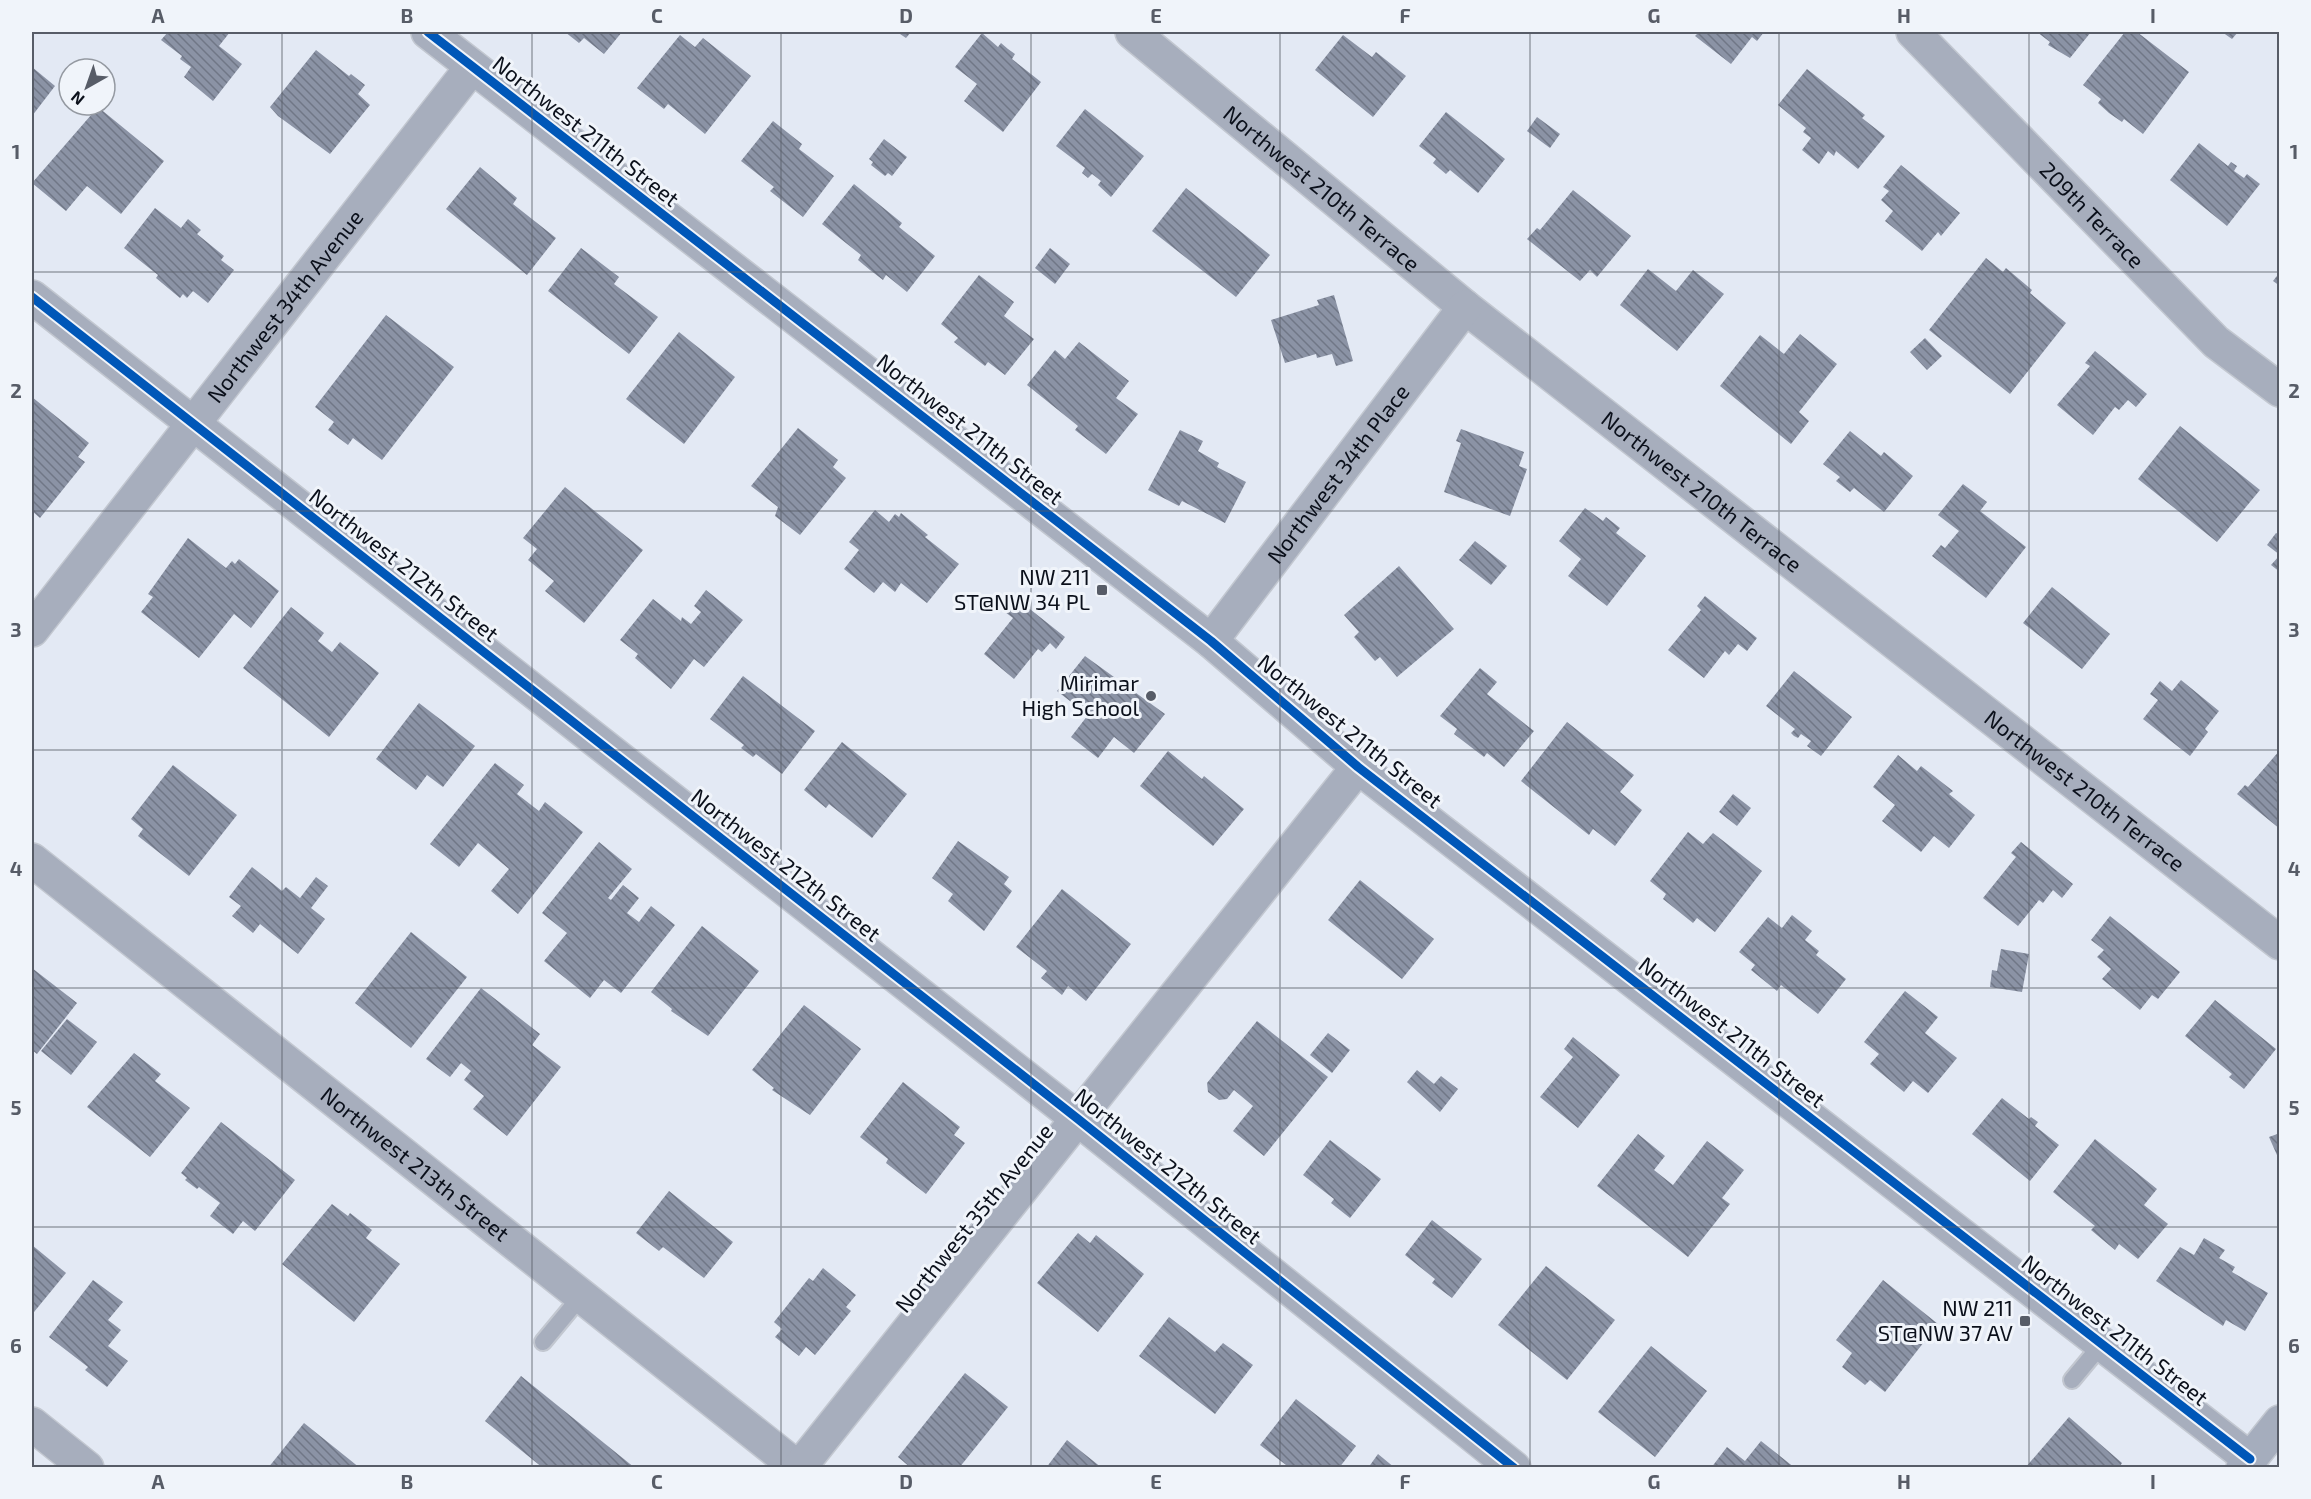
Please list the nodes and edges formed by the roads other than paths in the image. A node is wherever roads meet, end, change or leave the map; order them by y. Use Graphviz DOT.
graph roads {
  1 [pos="428,32"];
  2 [pos="1132,32"];
  3 [pos="1913,32"];
  4 [pos="472,67"];
  5 [pos="32,297"];
  6 [pos="1465,307"];
  7 [pos="2280,390"];
  8 [pos="193,424"];
  9 [pos="32,630"];
  10 [pos="1211,641"];
  11 [pos="1358,767"];
  12 [pos="32,860"];
  13 [pos="2280,943"];
  14 [pos="1078,1119"];
  15 [pos="582,1295"];
  16 [pos="543,1342"];
  17 [pos="2102,1344"];
  18 [pos="2072,1380"];
  19 [pos="2280,1422"];
  20 [pos="32,1424"];
  21 [pos="2247,1463"];
  22 [pos="87,1467"];
  23 [pos="799,1467"];
  24 [pos="1514,1467"];
  1 -- 4 [label="street, Northwest 211th Street"];
  2 -- 6 [label="street, Northwest 210th Terrace"];
  3 -- 7 [label="street, 209th Terrace"];
  4 -- 8 [label="street, Northwest 34th Avenue"];
  4 -- 10 [label="street, Northwest 211th Street"];
  5 -- 8 [label="street, Northwest 212th Street"];
  6 -- 10 [label="street, Northwest 34th Place"];
  6 -- 13 [label="street, Northwest 210th Terrace"];
  8 -- 9 [label="street, Northwest 34th Avenue"];
  8 -- 14 [label="street, Northwest 212th Street"];
  10 -- 11 [label="street, Northwest 211th Street"];
  11 -- 14 [label="street, Northwest 35th Avenue"];
  11 -- 17 [label="street, Northwest 211th Street"];
  12 -- 15 [label="street, Northwest 213th Street"];
  14 -- 23 [label="street, Northwest 35th Avenue"];
  14 -- 24 [label="street, Northwest 212th Street"];
  15 -- 16 [label="lane"];
  15 -- 23 [label="street, Northwest 213th Street"];
  17 -- 18 [label="lane"];
  17 -- 21 [label="street, Northwest 211th Street"];
  19 -- 21 [label="main road"];
  20 -- 22 [label="street"];
}
